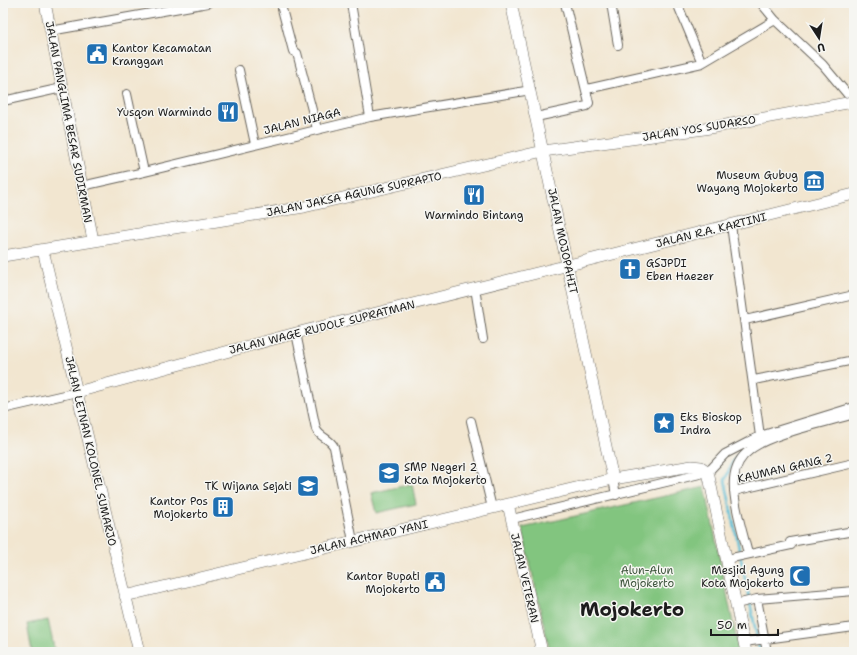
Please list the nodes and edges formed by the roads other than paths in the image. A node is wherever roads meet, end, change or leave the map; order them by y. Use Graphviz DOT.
graph roads {
  1 [pos="45,3"];
  2 [pos="208,3"];
  3 [pos="351,3"];
  4 [pos="566,3"];
  5 [pos="611,3"];
  6 [pos="678,3"];
  7 [pos="761,3"];
  8 [pos="514,4"];
  9 [pos="282,9"];
  10 [pos="775,20"];
  11 [pos="50,31"];
  12 [pos="618,45"];
  13 [pos="702,63"];
  14 [pos="239,70"];
  15 [pos="62,88"];
  16 [pos="587,88"];
  17 [pos="531,90"];
  18 [pos="127,94"];
  19 [pos="3,101"];
  20 [pos="852,102"];
  21 [pos="370,117"];
  22 [pos="536,117"];
  23 [pos="317,129"];
  24 [pos="255,144"];
  25 [pos="543,151"];
  26 [pos="144,172"];
  27 [pos="82,186"];
  28 [pos="854,194"];
  29 [pos="731,224"];
  30 [pos="93,240"];
  31 [pos="43,250"];
  32 [pos="3,256"];
  33 [pos="568,265"];
  34 [pos="475,288"];
  35 [pos="854,295"];
  36 [pos="745,320"];
  37 [pos="296,333"];
  38 [pos="483,339"];
  39 [pos="854,360"];
  40 [pos="754,380"];
  41 [pos="77,392"];
  42 [pos="854,407"];
  43 [pos="3,409"];
  44 [pos="854,414"];
  45 [pos="472,421"];
  46 [pos="760,436"];
  47 [pos="854,463"];
  48 [pos="708,472"];
  49 [pos="613,479"];
  50 [pos="734,491"];
  51 [pos="616,495"];
  52 [pos="508,504"];
  53 [pos="492,508"];
  54 [pos="512,519"];
  55 [pos="854,531"];
  56 [pos="353,541"];
  57 [pos="744,555"];
  58 [pos="727,559"];
  59 [pos="854,591"];
  60 [pos="125,596"];
  61 [pos="748,601"];
  62 [pos="854,627"];
  63 [pos="761,639"];
  64 [pos="745,647"];
  65 [pos="138,652"];
  66 [pos="542,652"];
  67 [pos="767,652"];
  1 -- 11 [label="street, JALAN PANGLIMA BESAR SUDIRMAN"];
  2 -- 11 [label="street"];
  3 -- 21 [label="street"];
  4 -- 16 [label="street"];
  5 -- 12 [label="street"];
  6 -- 13 [label="street"];
  7 -- 10 [label="street"];
  8 -- 17 [label="street, JALAN MOJOPAHIT"];
  9 -- 23 [label="street"];
  10 -- 13 [label="street"];
  10 -- 20 [label="street"];
  11 -- 15 [label="street, JALAN PANGLIMA BESAR SUDIRMAN"];
  13 -- 16 [label="street"];
  14 -- 24 [label="street"];
  15 -- 19 [label="street"];
  15 -- 27 [label="street, JALAN PANGLIMA BESAR SUDIRMAN"];
  16 -- 22 [label="street"];
  17 -- 21 [label="street, JALAN NIAGA"];
  17 -- 22 [label="street, JALAN MOJOPAHIT"];
  18 -- 26 [label="street"];
  20 -- 25 [label="street, JALAN YOS SUDARSO"];
  21 -- 23 [label="street, JALAN NIAGA"];
  22 -- 25 [label="street, JALAN MOJOPAHIT"];
  23 -- 24 [label="street, JALAN NIAGA"];
  24 -- 26 [label="street, JALAN NIAGA"];
  25 -- 30 [label="street, JALAN JAKSA AGUNG SUPRAPTO"];
  25 -- 33 [label="street, JALAN MOJOPAHIT"];
  26 -- 27 [label="street, JALAN NIAGA"];
  27 -- 30 [label="street, JALAN PANGLIMA BESAR SUDIRMAN"];
  28 -- 29 [label="street, JALAN R.A. KARTINI"];
  29 -- 33 [label="street, JALAN R.A. KARTINI"];
  29 -- 36 [label="street"];
  30 -- 31 [label="street, JALAN JAKSA AGUNG SUPRAPTO"];
  31 -- 32 [label="street, JALAN JAKSA AGUNG SUPRAPTO"];
  31 -- 41 [label="street, JALAN LETNAN KOLONEL SUMARJO"];
  33 -- 34 [label="street, JALAN WAGE RUDOLF SUPRATMAN"];
  33 -- 49 [label="street, JALAN MOJOPAHIT"];
  34 -- 37 [label="street, JALAN WAGE RUDOLF SUPRATMAN"];
  34 -- 38 [label="street"];
  35 -- 36 [label="street"];
  36 -- 40 [label="street"];
  37 -- 41 [label="street, JALAN WAGE RUDOLF SUPRATMAN"];
  37 -- 56 [label="street"];
  39 -- 40 [label="street"];
  40 -- 46 [label="street"];
  41 -- 43 [label="street"];
  41 -- 60 [label="street, JALAN LETNAN KOLONEL SUMARJO"];
  42 -- 46 [label="street"];
  44 -- 50 [label="street, KAUMAN GANG 2"];
  45 -- 53 [label="street"];
  46 -- 48 [label="street"];
  47 -- 50 [label="street, KAUMAN GANG 2"];
  48 -- 49 [label="street, JALAN ACHMAD YANI"];
  48 -- 51 [label="street"];
  48 -- 58 [label="street"];
  49 -- 51 [label="street"];
  49 -- 52 [label="street, JALAN ACHMAD YANI"];
  50 -- 57 [label="street"];
  51 -- 54 [label="street"];
  52 -- 53 [label="street, JALAN ACHMAD YANI"];
  52 -- 54 [label="street, JALAN VETERAN"];
  53 -- 56 [label="street, JALAN ACHMAD YANI"];
  54 -- 66 [label="street, JALAN VETERAN"];
  55 -- 57 [label="street"];
  56 -- 60 [label="street, JALAN ACHMAD YANI"];
  57 -- 58 [label="street"];
  58 -- 61 [label="street"];
  59 -- 61 [label="street"];
  60 -- 65 [label="street, JALAN LETNAN KOLONEL SUMARJO"];
  61 -- 63 [label="street"];
  61 -- 64 [label="street"];
  62 -- 63 [label="street"];
  63 -- 64 [label="street"];
  63 -- 67 [label="street"];
}
